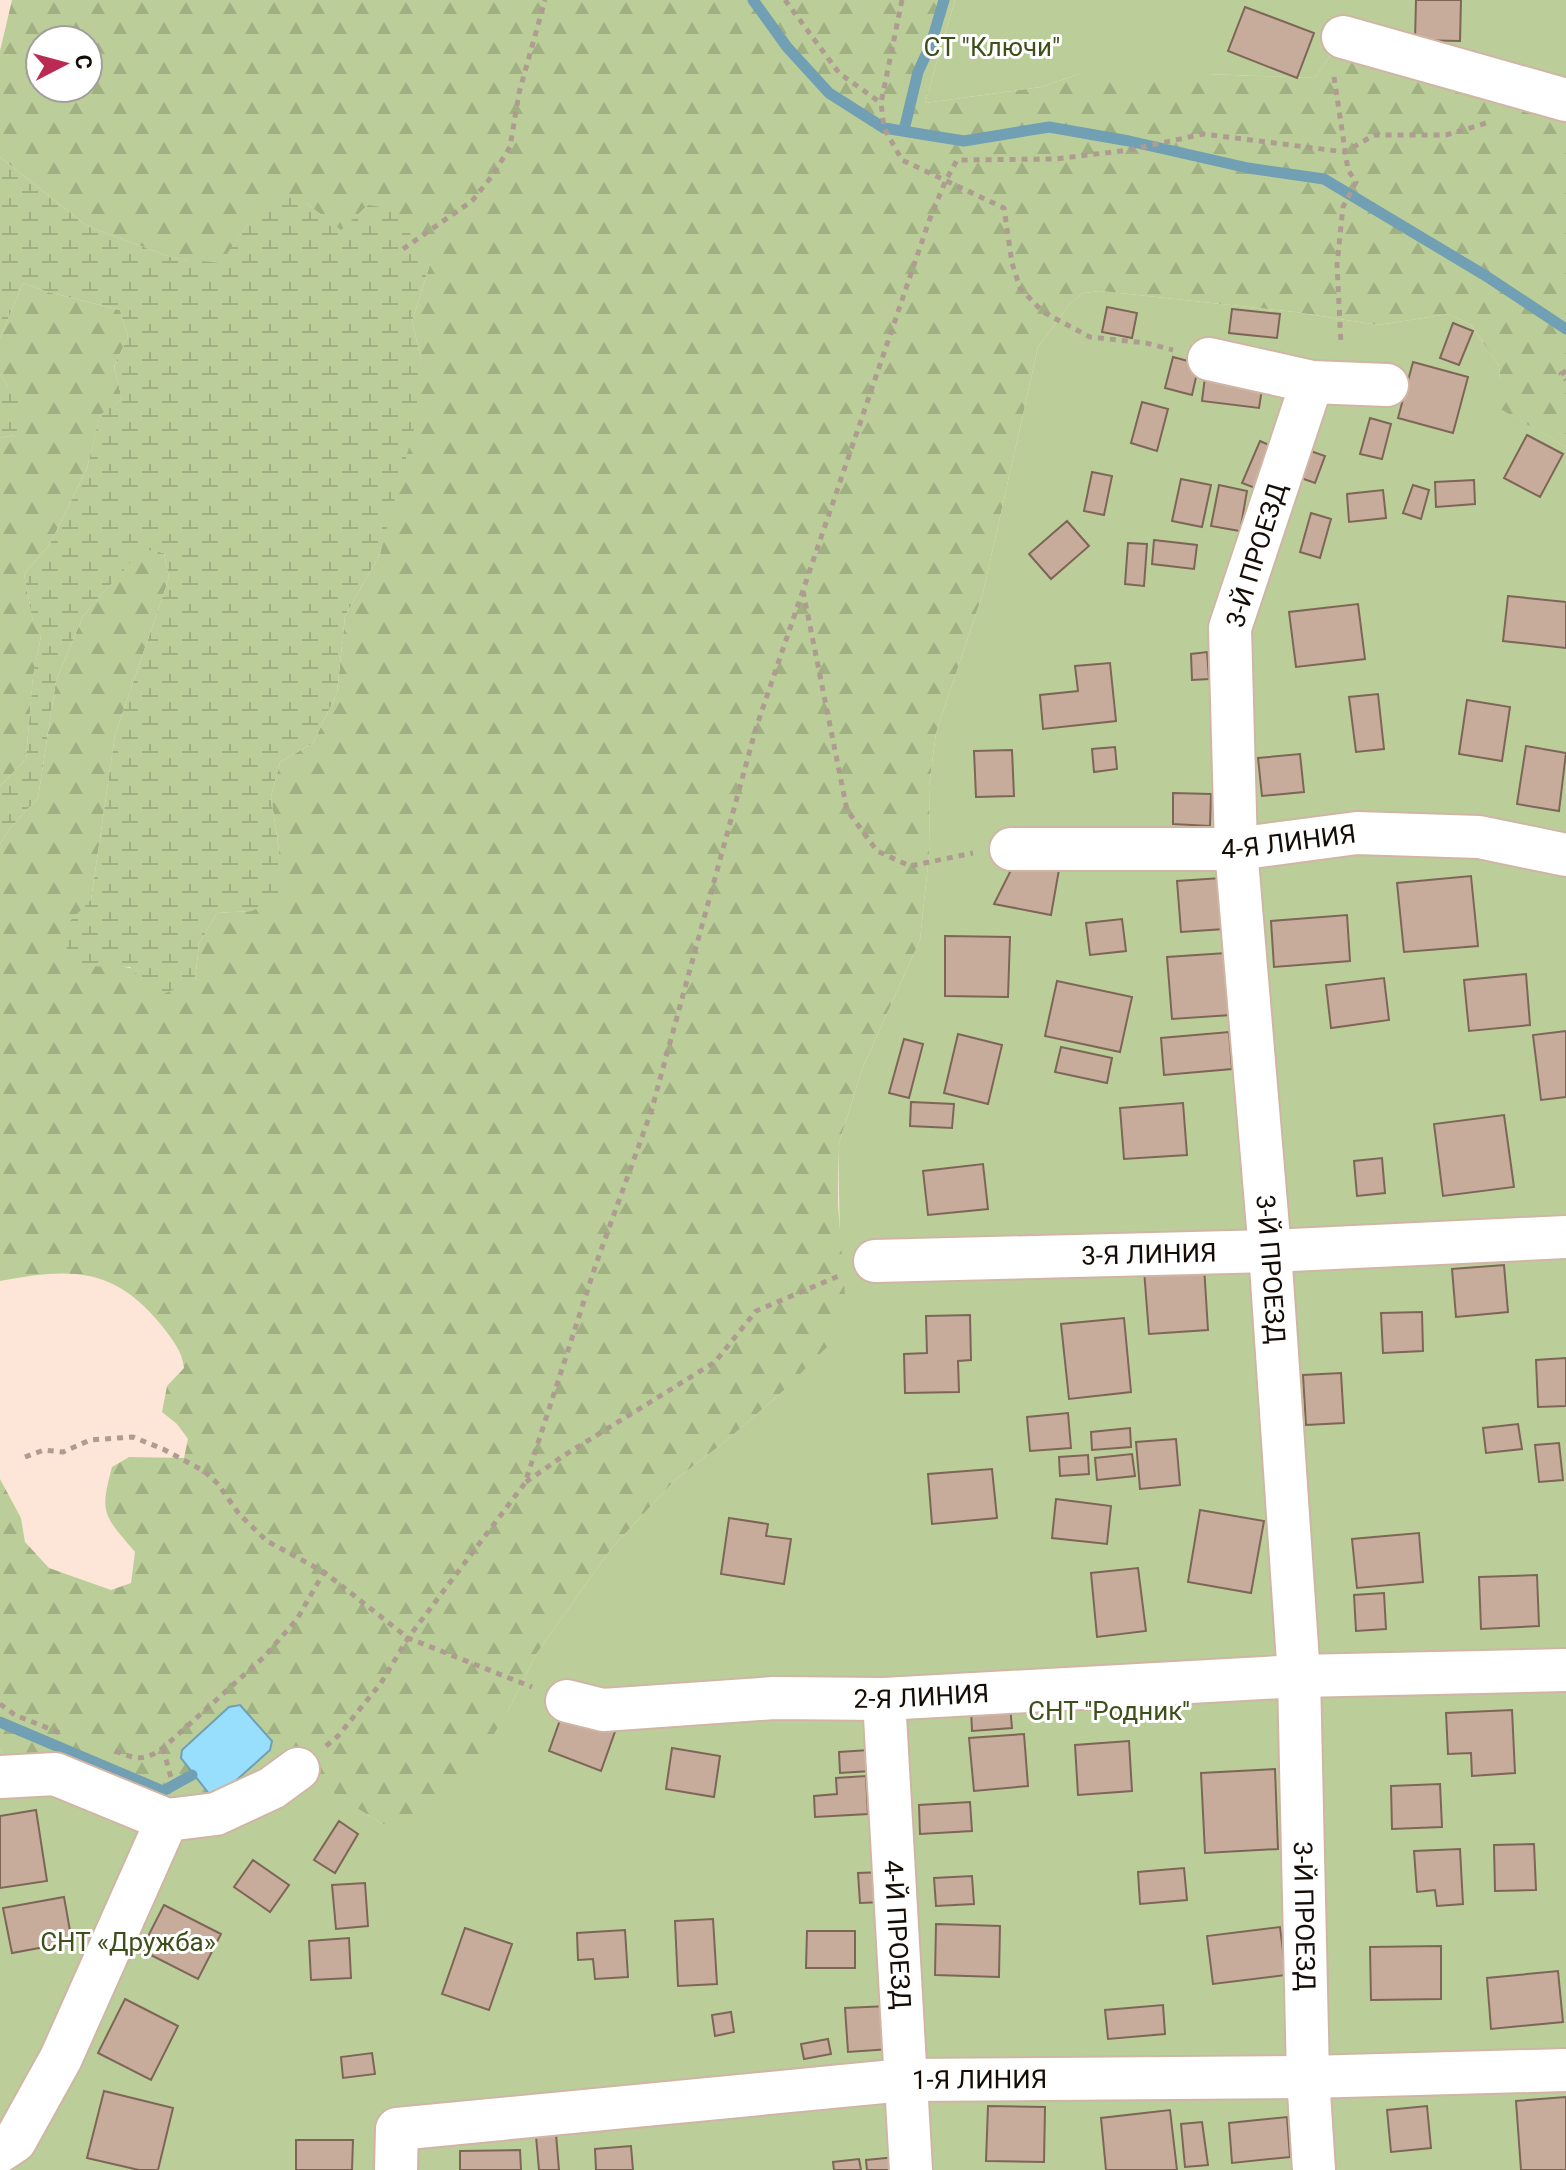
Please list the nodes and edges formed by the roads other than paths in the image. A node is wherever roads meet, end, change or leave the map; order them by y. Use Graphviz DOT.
graph roads {
  1 [pos="1347,38"];
  2 [pos="1566,100"];
  3 [pos="1209,359"];
  4 [pos="1312,382"];
  5 [pos="1387,385"];
  6 [pos="1011,849"];
  7 [pos="1236,849"];
  8 [pos="1566,855"];
  9 [pos="1566,1237"];
  10 [pos="1270,1251"];
  11 [pos="875,1261"];
  12 [pos="1566,1670"];
  13 [pos="1299,1676"];
  14 [pos="884,1699"];
  15 [pos="567,1701"];
  16 [pos="298,1769"];
  17 [pos="0,1777"];
  18 [pos="167,1820"];
  19 [pos="1566,2070"];
  20 [pos="1308,2077"];
  21 [pos="904,2080"];
  22 [pos="397,2150"];
  23 [pos="0,2151"];
  24 [pos="911,2170"];
  25 [pos="1314,2170"];
  1 -- 2 [label="street"];
  3 -- 4 [label="street"];
  4 -- 5 [label="street"];
  4 -- 7 [label="street, 3-Й ПРОЕЗД"];
  6 -- 7 [label="street, 4-Я ЛИНИЯ"];
  7 -- 8 [label="street, 4-Я ЛИНИЯ"];
  7 -- 10 [label="street, 3-Й ПРОЕЗД"];
  9 -- 10 [label="street, 3-Я ЛИНИЯ"];
  10 -- 11 [label="street, 3-Я ЛИНИЯ"];
  10 -- 13 [label="street, 3-Й ПРОЕЗД"];
  12 -- 13 [label="street, 2-Я ЛИНИЯ"];
  13 -- 14 [label="street, 2-Я ЛИНИЯ"];
  13 -- 20 [label="street, 3-Й ПРОЕЗД"];
  14 -- 15 [label="street, 2-Я ЛИНИЯ"];
  14 -- 21 [label="street, 4-Й ПРОЕЗД"];
  16 -- 18 [label="street"];
  17 -- 18 [label="street"];
  18 -- 23 [label="street"];
  19 -- 20 [label="street, 1-Я ЛИНИЯ"];
  20 -- 21 [label="street, 1-Я ЛИНИЯ"];
  20 -- 25 [label="street, 3-Й ПРОЕЗД"];
  21 -- 22 [label="street, 1-Я ЛИНИЯ"];
  21 -- 24 [label="street, 4-Й ПРОЕЗД"];
}
